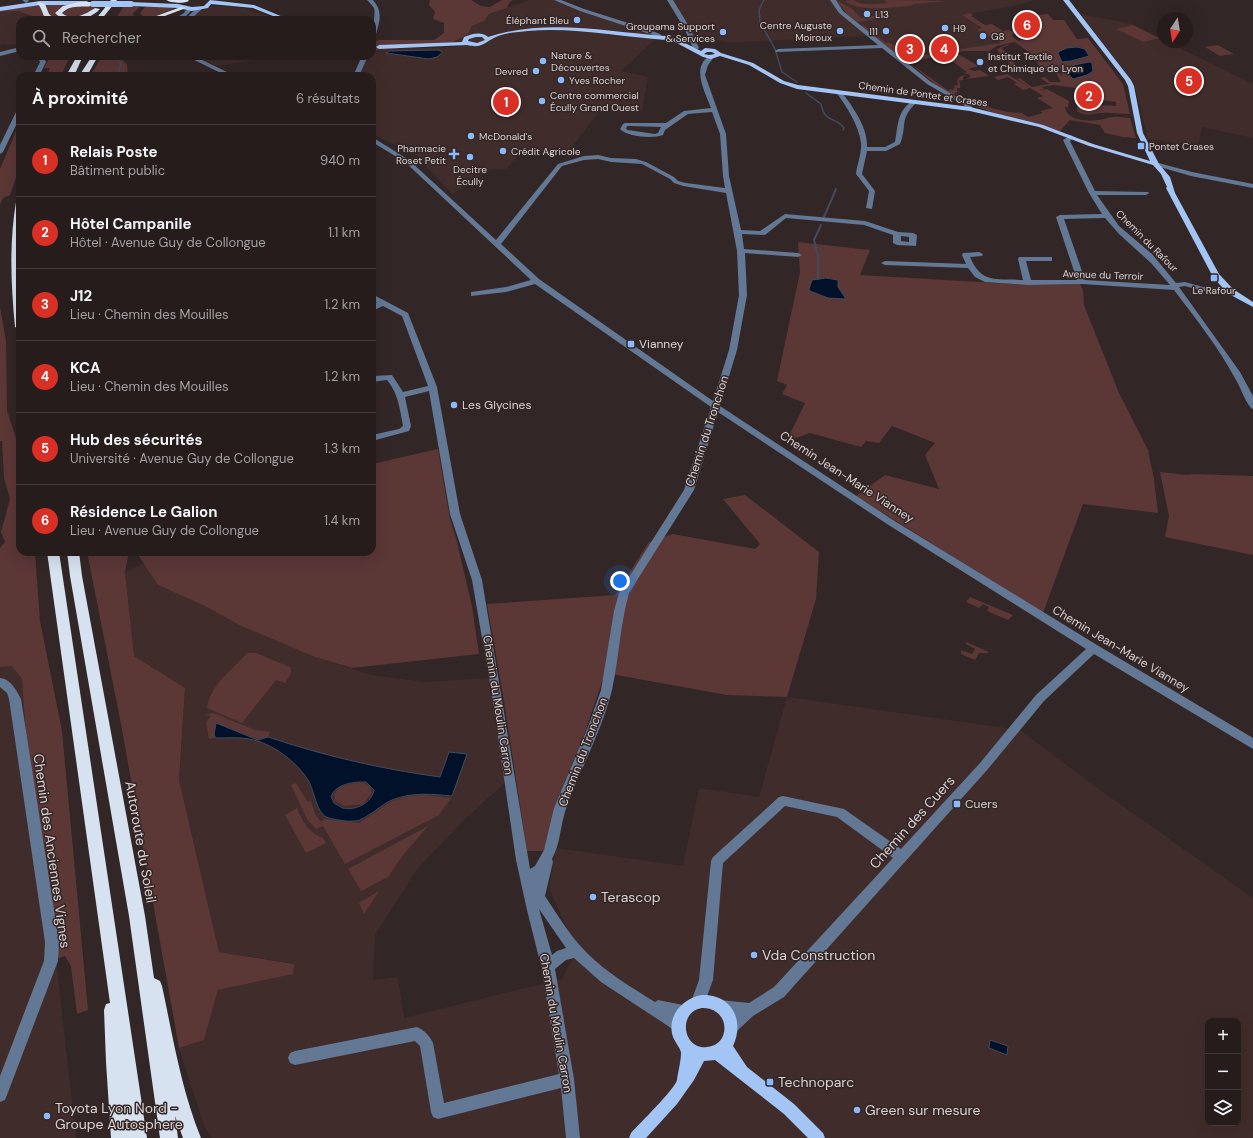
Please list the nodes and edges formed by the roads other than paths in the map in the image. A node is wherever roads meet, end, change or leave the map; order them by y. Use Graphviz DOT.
graph roads {
  1 [pos="26,0"];
  2 [pos="106,0"];
  3 [pos="114,0"];
  4 [pos="124,0"];
  5 [pos="169,0"];
  6 [pos="187,0"];
  7 [pos="370,0"];
  8 [pos="557,0"];
  9 [pos="670,0"];
  10 [pos="833,0"];
  11 [pos="1066,0"];
  12 [pos="209,2"];
  13 [pos="40,3"];
  14 [pos="95,6"];
  15 [pos="0,8"];
  16 [pos="184,8"];
  17 [pos="200,8"];
  18 [pos="113,13"];
  19 [pos="47,16"];
  20 [pos="91,16"];
  21 [pos="101,16"];
  22 [pos="160,16"];
  23 [pos="183,16"];
  24 [pos="191,16"];
  25 [pos="279,16"];
  26 [pos="376,21"];
  27 [pos="589,31"];
  28 [pos="482,36"];
  29 [pos="660,38"];
  30 [pos="488,39"];
  31 [pos="467,42"];
  32 [pos="883,46"];
  33 [pos="379,47"];
  34 [pos="16,50"];
  35 [pos="704,51"];
  36 [pos="778,51"];
  37 [pos="0,54"];
  38 [pos="42,60"];
  39 [pos="72,60"];
  40 [pos="78,60"];
  41 [pos="89,60"];
  42 [pos="92,60"];
  43 [pos="190,60"];
  44 [pos="198,60"];
  45 [pos="363,60"];
  46 [pos="198,64"];
  47 [pos="209,65"];
  48 [pos="38,72"];
  49 [pos="67,72"];
  50 [pos="72,72"];
  51 [pos="84,72"];
  52 [pos="85,72"];
  53 [pos="215,72"];
  54 [pos="224,72"];
  55 [pos="358,72"];
  56 [pos="839,92"];
  57 [pos="850,94"];
  58 [pos="844,99"];
  59 [pos="905,103"];
  60 [pos="965,106"];
  61 [pos="715,110"];
  62 [pos="16,118"];
  63 [pos="667,124"];
  64 [pos="1070,137"];
  65 [pos="376,138"];
  66 [pos="376,141"];
  67 [pos="864,149"];
  68 [pos="0,152"];
  69 [pos="412,162"];
  70 [pos="1155,164"];
  71 [pos="1253,186"];
  72 [pos="730,191"];
  73 [pos="1092,193"];
  74 [pos="1146,193"];
  75 [pos="870,208"];
  76 [pos="1107,216"];
  77 [pos="16,228"];
  78 [pos="738,232"];
  79 [pos="897,234"];
  80 [pos="497,244"];
  81 [pos="741,252"];
  82 [pos="979,254"];
  83 [pos="798,255"];
  84 [pos="1050,259"];
  85 [pos="885,264"];
  86 [pos="970,266"];
  87 [pos="536,281"];
  88 [pos="1082,282"];
  89 [pos="1028,283"];
  90 [pos="1175,286"];
  91 [pos="16,290"];
  92 [pos="1230,291"];
  93 [pos="474,294"];
  94 [pos="376,298"];
  95 [pos="383,302"];
  96 [pos="376,306"];
  97 [pos="1253,306"];
  98 [pos="376,379"];
  99 [pos="433,387"];
  100 [pos="402,395"];
  101 [pos="1253,406"];
  102 [pos="716,407"];
  103 [pos="376,437"];
  104 [pos="54,556"];
  105 [pos="74,556"];
  106 [pos="1093,648"];
  107 [pos="0,682"];
  108 [pos="1253,744"];
  109 [pos="550,851"];
  110 [pos="902,857"];
  111 [pos="527,877"];
  112 [pos="539,897"];
  113 [pos="137,916"];
  114 [pos="577,952"];
  115 [pos="111,959"];
  116 [pos="548,966"];
  117 [pos="706,980"];
  118 [pos="698,1002"];
  119 [pos="646,1003"];
  120 [pos="716,1005"];
  121 [pos="749,1010"];
  122 [pos="683,1011"];
  123 [pos="678,1026"];
  124 [pos="732,1026"];
  125 [pos="720,1049"];
  126 [pos="695,1051"];
  127 [pos="295,1058"];
  128 [pos="567,1079"];
  129 [pos="0,1095"];
  130 [pos="120,1138"];
  131 [pos="138,1138"];
  132 [pos="169,1138"];
  133 [pos="192,1138"];
  134 [pos="573,1138"];
  135 [pos="636,1138"];
  136 [pos="818,1138"];
  1 -- 15 [label="main road"];
  2 -- 14 [label="highway"];
  3 -- 21 [label="highway"];
  4 -- 18 [label="highway"];
  5 -- 6 [label="highway"];
  6 -- 16 [label="main road"];
  7 -- 26 [label="street"];
  8 -- 29 [label="street, Chemin de Pontet et Crases"];
  9 -- 35 [label="street"];
  10 -- 32 [label="street"];
  11 -- 70 [label="main road"];
  12 -- 17 [label="main road"];
  12 -- 25 [label="main road"];
  13 -- 14 [label="main road"];
  13 -- 15 [label="main road"];
  13 -- 19 [label="highway"];
  14 -- 16 [label="main road, bridge"];
  14 -- 20 [label="highway"];
  16 -- 17 [label="main road"];
  16 -- 22 [label="highway"];
  16 -- 23 [label="street"];
  17 -- 24 [label="street"];
  27 -- 28 [label="main road"];
  27 -- 29 [label="main road"];
  27 -- 30 [label="main road"];
  28 -- 30 [label="main road"];
  28 -- 31 [label="main road"];
  29 -- 35 [label="main road, Chemin de Pontet et Crases"];
  30 -- 31 [label="main road"];
  31 -- 33 [label="main road"];
  32 -- 36 [label="street"];
  32 -- 60 [label="street"];
  34 -- 37 [label="street"];
  35 -- 56 [label="main road, Chemin de Pontet et Crases"];
  35 -- 61 [label="street, Chemin du Tronchon"];
  38 -- 48 [label="street"];
  39 -- 49 [label="highway"];
  40 -- 50 [label="highway"];
  41 -- 51 [label="highway"];
  42 -- 52 [label="highway"];
  43 -- 46 [label="street"];
  44 -- 47 [label="street"];
  45 -- 55 [label="street"];
  46 -- 47 [label="street"];
  46 -- 53 [label="street"];
  47 -- 54 [label="street"];
  56 -- 57 [label="main road, Chemin de Pontet et Crases"];
  56 -- 58 [label="street"];
  57 -- 58 [label="street"];
  57 -- 59 [label="main road, Chemin de Pontet et Crases"];
  58 -- 67 [label="street"];
  59 -- 60 [label="main road, Chemin de Pontet et Crases"];
  59 -- 67 [label="street"];
  60 -- 64 [label="main road, Chemin de Pontet et Crases"];
  61 -- 63 [label="street"];
  61 -- 72 [label="street, Chemin du Tronchon"];
  62 -- 68 [label="street"];
  63 -- 63 [label="street"];
  64 -- 70 [label="main road, Chemin de Pontet et Crases"];
  64 -- 73 [label="street, Chemin du Rafour"];
  65 -- 69 [label="street, Chemin Jean-Marie Vianney"];
  66 -- 69 [label="street, Chemin Jean-Marie Vianney"];
  67 -- 75 [label="street"];
  69 -- 80 [label="street, Chemin Jean-Marie Vianney"];
  70 -- 71 [label="street"];
  70 -- 92 [label="main road"];
  72 -- 78 [label="street, Chemin du Tronchon"];
  72 -- 80 [label="street"];
  73 -- 74 [label="street, Chemin du Rafour"];
  73 -- 76 [label="street, Chemin du Rafour"];
  76 -- 88 [label="street"];
  76 -- 90 [label="street, Chemin du Rafour"];
  77 -- 91 [label="highway"];
  78 -- 79 [label="street"];
  78 -- 81 [label="street, Chemin du Tronchon"];
  80 -- 87 [label="street, Chemin Jean-Marie Vianney"];
  81 -- 83 [label="street"];
  81 -- 102 [label="street, Chemin du Tronchon"];
  82 -- 86 [label="street"];
  84 -- 89 [label="street"];
  85 -- 86 [label="street"];
  86 -- 89 [label="street, Avenue du Terroir"];
  87 -- 93 [label="street"];
  87 -- 102 [label="street, Chemin Jean-Marie Vianney"];
  88 -- 89 [label="street, Avenue du Terroir"];
  88 -- 90 [label="street, Avenue du Terroir"];
  90 -- 92 [label="street, Chemin du Rafour"];
  90 -- 101 [label="street, Chemin du Rafour"];
  92 -- 97 [label="main road"];
  94 -- 95 [label="street, Chemin du Moulin Carron"];
  95 -- 96 [label="street"];
  95 -- 99 [label="street, Chemin du Moulin Carron"];
  98 -- 100 [label="street"];
  99 -- 100 [label="street"];
  99 -- 111 [label="street, Chemin du Moulin Carron"];
  100 -- 103 [label="street"];
  102 -- 106 [label="street, Chemin Jean-Marie Vianney"];
  102 -- 109 [label="street, Chemin du Tronchon"];
  104 -- 115 [label="highway"];
  105 -- 113 [label="highway, Autoroute du Soleil"];
  106 -- 108 [label="street, Chemin Jean-Marie Vianney"];
  106 -- 110 [label="street, Chemin des Cuers"];
  107 -- 129 [label="street, Chemin des Anciennes Vignes"];
  109 -- 111 [label="street"];
  109 -- 112 [label="street, Chemin du Tronchon"];
  110 -- 117 [label="street"];
  110 -- 121 [label="street, Chemin des Cuers"];
  111 -- 112 [label="street"];
  111 -- 116 [label="street, Chemin du Moulin Carron"];
  112 -- 114 [label="street"];
  113 -- 132 [label="highway, Autoroute du Soleil"];
  113 -- 133 [label="highway"];
  114 -- 116 [label="street"];
  114 -- 119 [label="street"];
  115 -- 130 [label="highway"];
  115 -- 131 [label="highway"];
  116 -- 128 [label="street, Chemin du Moulin Carron"];
  117 -- 118 [label="street"];
  117 -- 120 [label="street"];
  118 -- 120 [label="main road"];
  118 -- 122 [label="main road"];
  119 -- 122 [label="street"];
  119 -- 123 [label="street"];
  120 -- 121 [label="street, Chemin des Cuers"];
  120 -- 124 [label="main road"];
  121 -- 124 [label="street, Chemin des Cuers"];
  122 -- 123 [label="main road"];
  123 -- 126 [label="main road"];
  124 -- 125 [label="main road"];
  125 -- 126 [label="main road"];
  125 -- 136 [label="main road"];
  126 -- 135 [label="main road"];
  127 -- 128 [label="street"];
  128 -- 134 [label="street, Chemin du Moulin Carron"];
}
